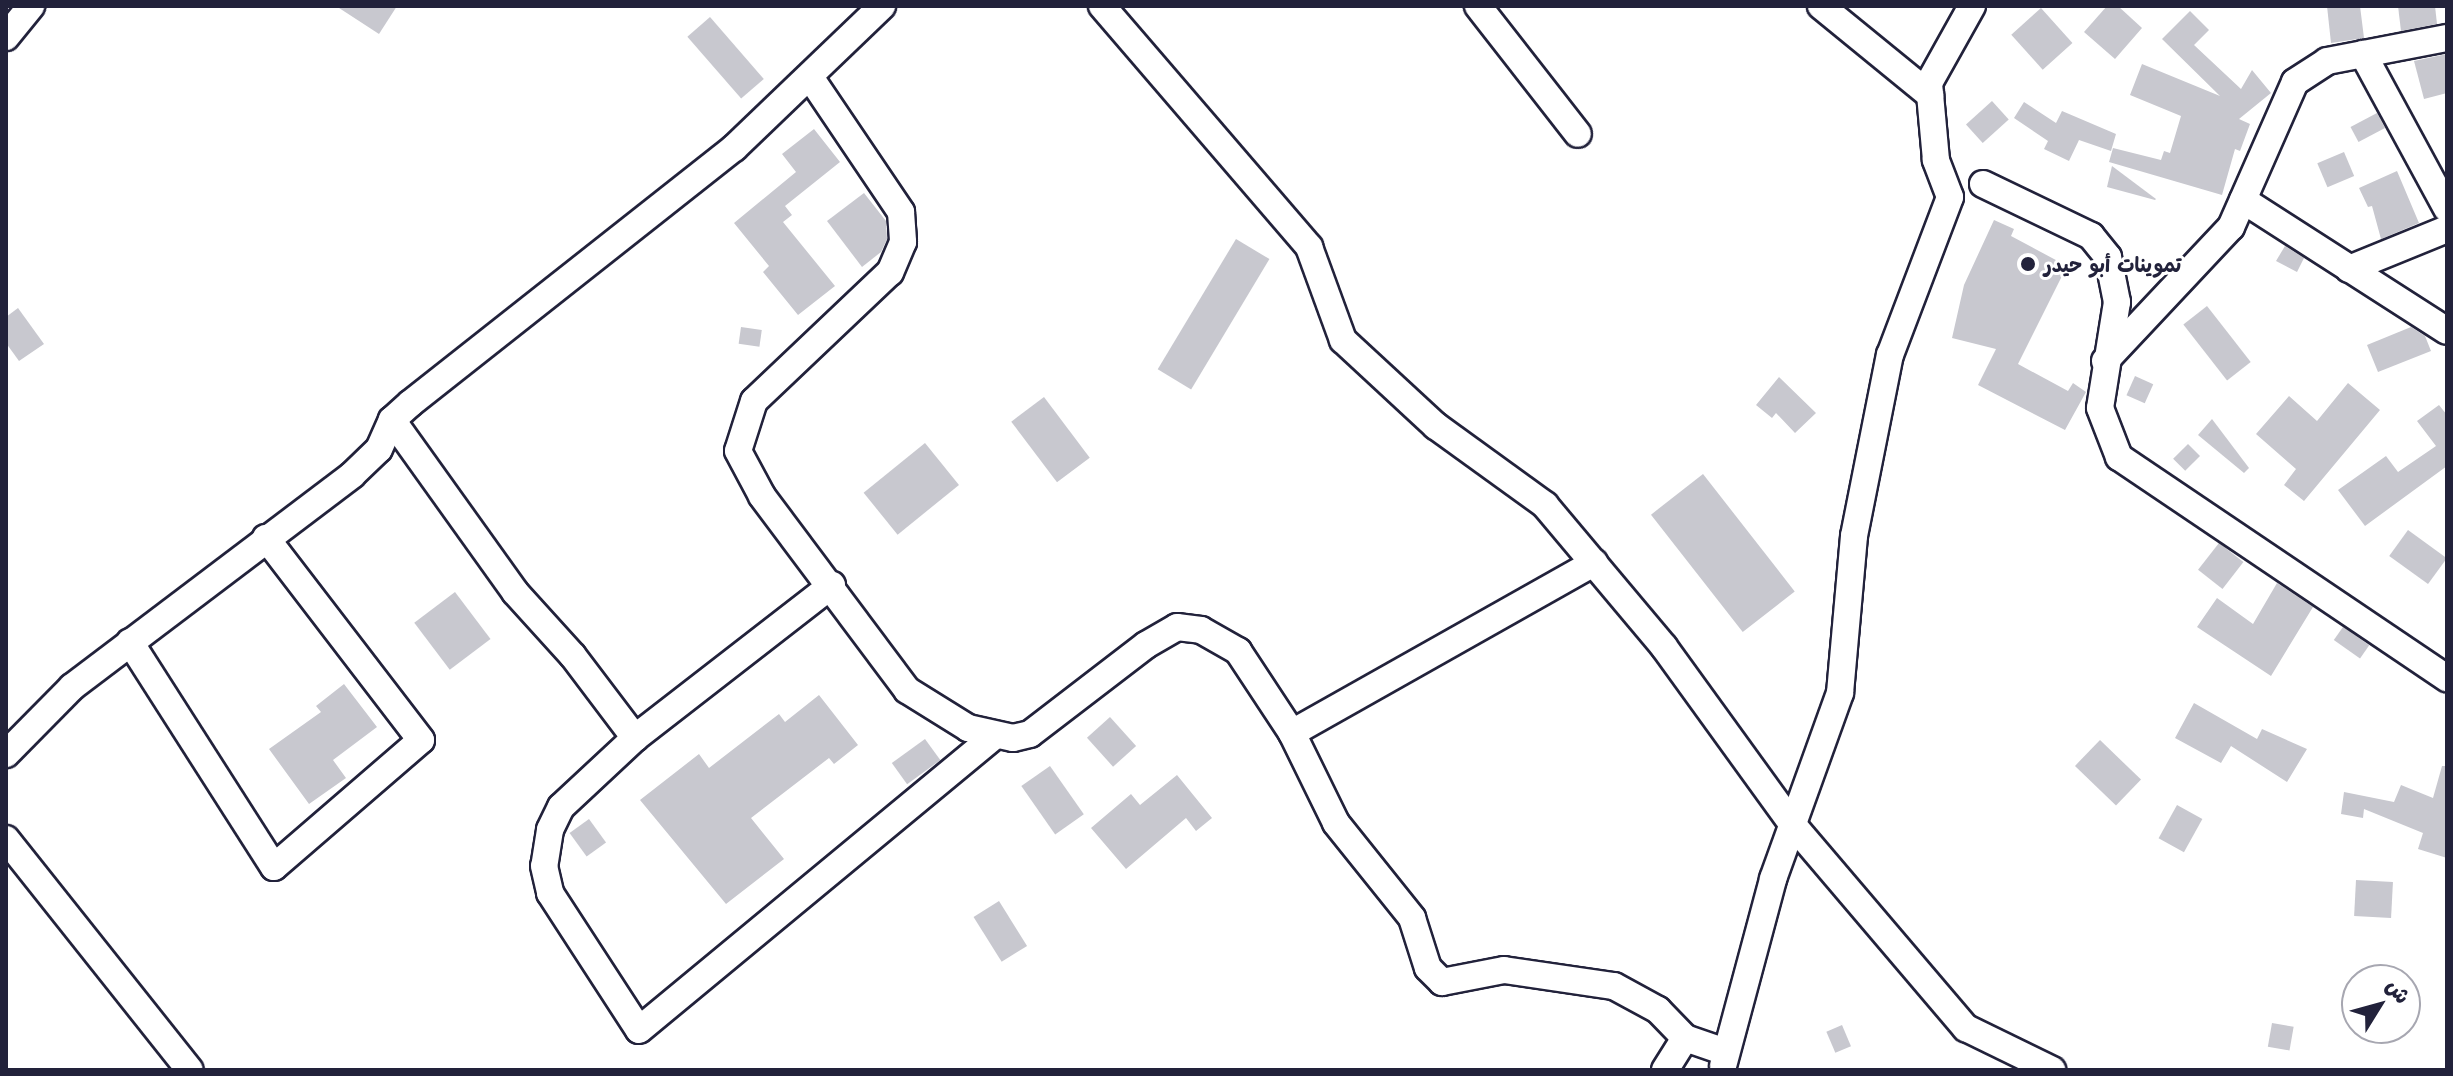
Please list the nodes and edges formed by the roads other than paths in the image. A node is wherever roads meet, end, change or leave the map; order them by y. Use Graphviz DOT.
graph roads {
  1 [pos="31,6"];
  2 [pos="882,6"];
  3 [pos="1102,6"];
  4 [pos="1478,6"];
  5 [pos="1821,6"];
  6 [pos="1972,6"];
  7 [pos="6,37"];
  8 [pos="2447,38"];
  9 [pos="2363,54"];
  10 [pos="810,77"];
  11 [pos="1930,95"];
  12 [pos="1578,134"];
  13 [pos="1983,184"];
  14 [pos="2243,200"];
  15 [pos="2447,209"];
  16 [pos="2447,229"];
  17 [pos="2349,269"];
  18 [pos="2447,331"];
  19 [pos="2105,361"];
  20 [pos="392,420"];
  21 [pos="266,538"];
  22 [pos="1594,563"];
  23 [pos="832,585"];
  24 [pos="130,642"];
  25 [pos="2447,678"];
  26 [pos="1292,733"];
  27 [pos="993,737"];
  28 [pos="635,738"];
  29 [pos="6,754"];
  30 [pos="1793,825"];
  31 [pos="6,839"];
  32 [pos="1685,1038"];
  33 [pos="1724,1061"];
  34 [pos="190,1070"];
  35 [pos="1665,1070"];
  36 [pos="2052,1070"];
  1 -- 7 [label="street"];
  2 -- 10 [label="street"];
  3 -- 22 [label="street"];
  4 -- 12 [label="street"];
  5 -- 11 [label="street"];
  6 -- 11 [label="street"];
  8 -- 9 [label="street"];
  9 -- 14 [label="street"];
  9 -- 15 [label="street"];
  10 -- 20 [label="street"];
  10 -- 23 [label="street"];
  11 -- 30 [label="street"];
  13 -- 19 [label="street"];
  14 -- 17 [label="street"];
  14 -- 19 [label="street"];
  16 -- 17 [label="street"];
  17 -- 18 [label="street"];
  19 -- 25 [label="street"];
  20 -- 21 [label="street"];
  20 -- 28 [label="street"];
  21 -- 24 [label="street"];
  21 -- 24 [label="street"];
  22 -- 26 [label="street"];
  22 -- 30 [label="street"];
  23 -- 27 [label="street"];
  23 -- 28 [label="street"];
  24 -- 29 [label="street"];
  26 -- 27 [label="street"];
  26 -- 32 [label="street"];
  27 -- 28 [label="street"];
  30 -- 33 [label="street"];
  30 -- 36 [label="street"];
  31 -- 34 [label="street"];
  32 -- 33 [label="street"];
  32 -- 35 [label="street"];
}
